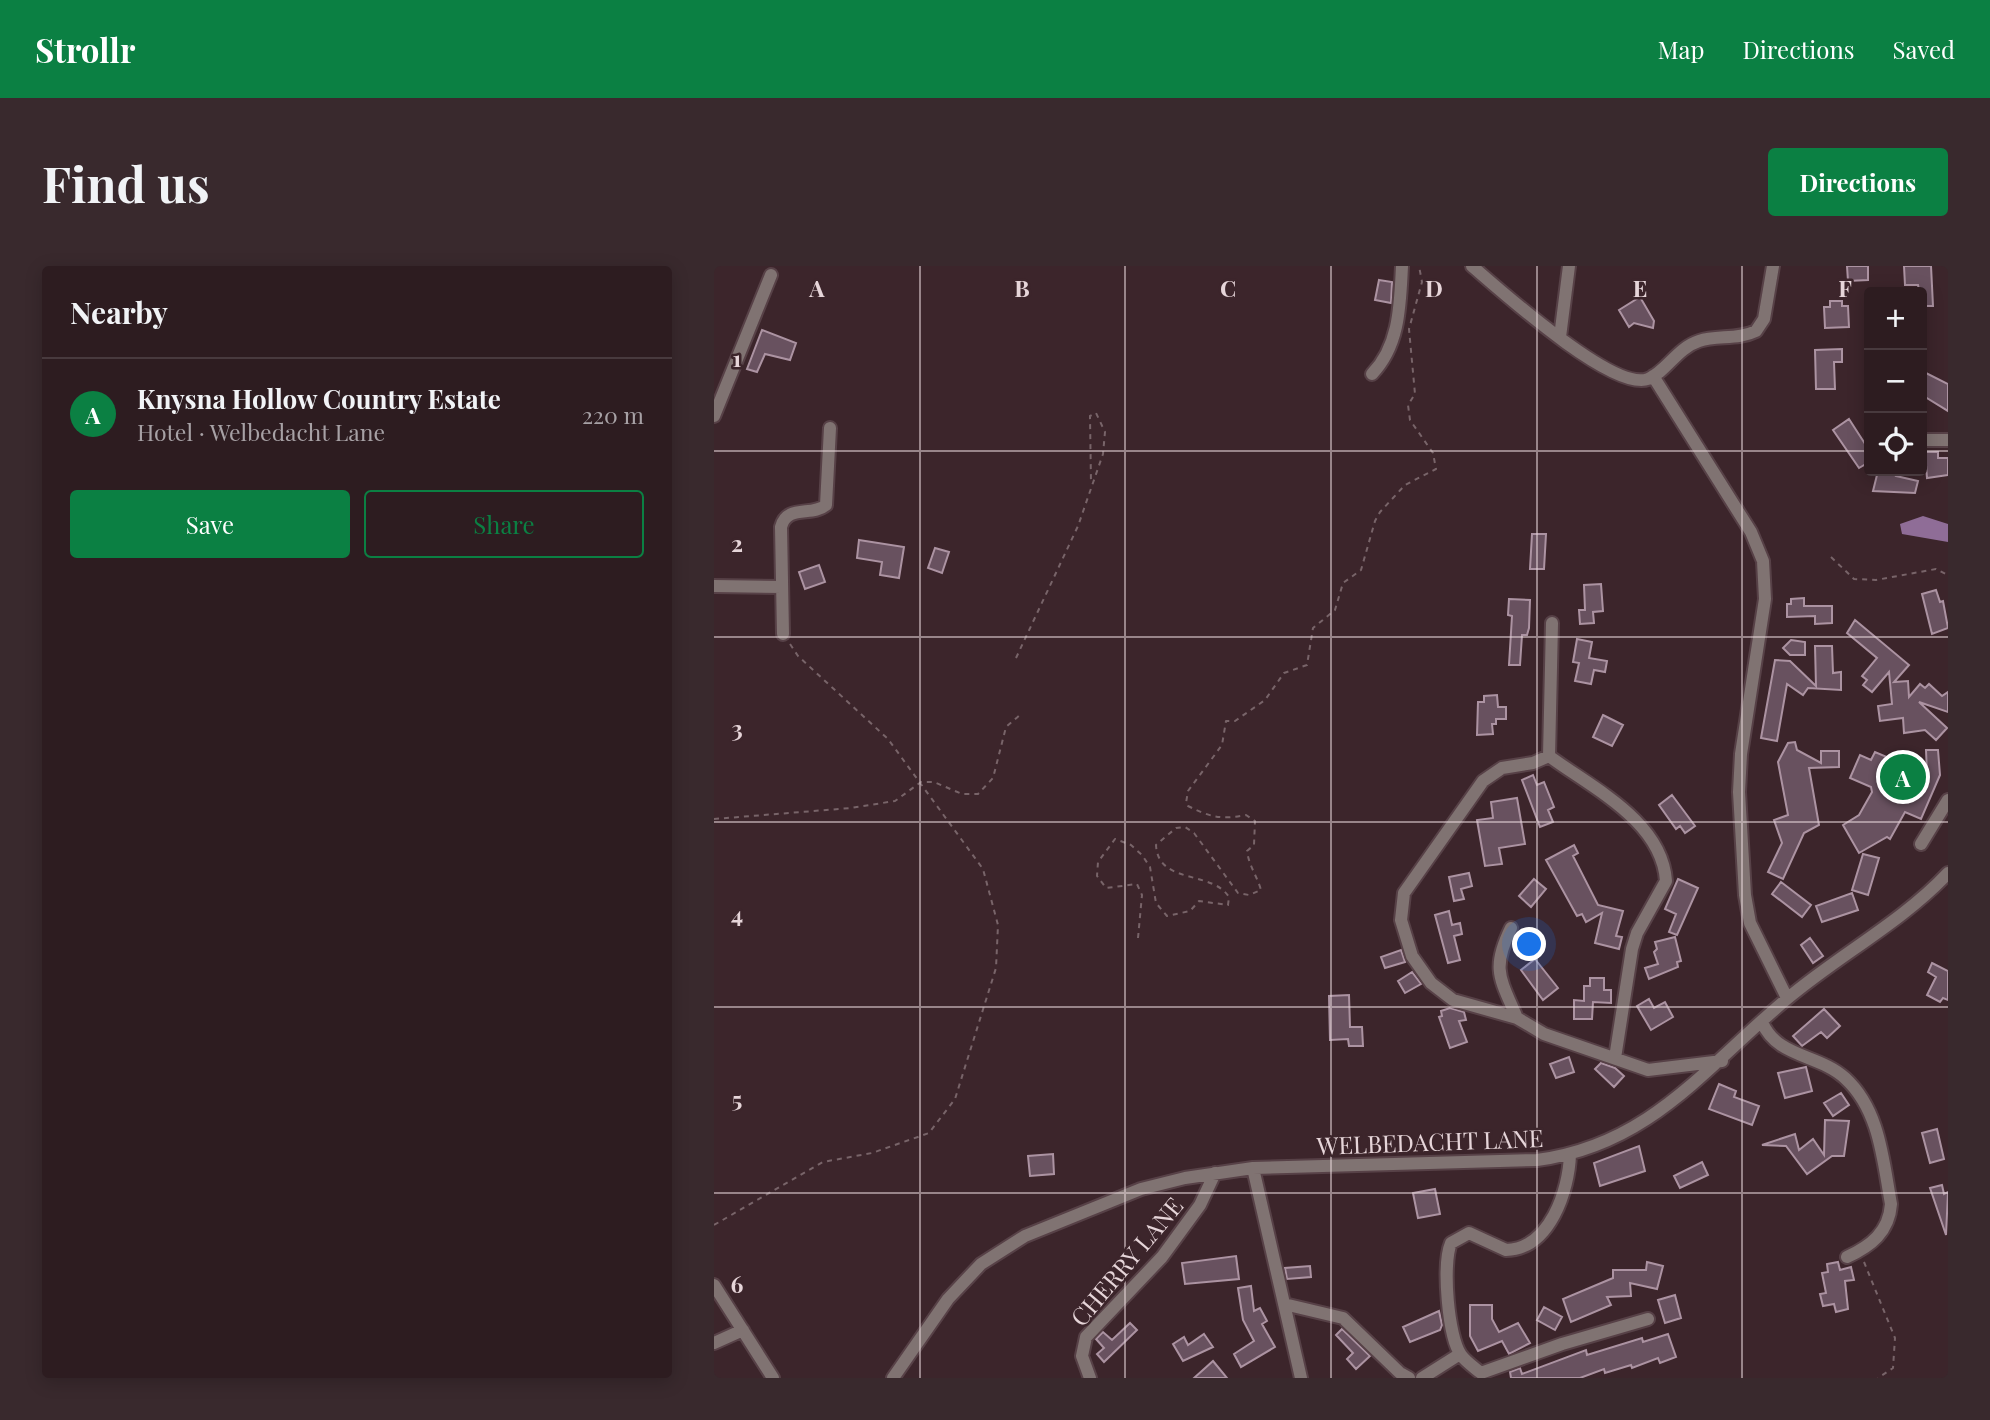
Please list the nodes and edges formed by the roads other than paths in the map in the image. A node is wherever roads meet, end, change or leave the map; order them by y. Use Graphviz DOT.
graph roads {
  1 [pos="1402,266"];
  2 [pos="1472,266"];
  3 [pos="1569,266"];
  4 [pos="1773,266"];
  5 [pos="771,275"];
  6 [pos="1560,337"];
  7 [pos="1372,374"];
  8 [pos="1649,378"];
  9 [pos="714,416"];
  10 [pos="830,428"];
  11 [pos="1927,440"];
  12 [pos="1948,440"];
  13 [pos="714,586"];
  14 [pos="782,587"];
  15 [pos="1552,623"];
  16 [pos="783,634"];
  17 [pos="1549,756"];
  18 [pos="1948,800"];
  19 [pos="1921,844"];
  20 [pos="1948,873"];
  21 [pos="1511,928"];
  22 [pos="1787,998"];
  23 [pos="1517,1018"];
  24 [pos="1762,1022"];
  25 [pos="1615,1058"];
  26 [pos="1722,1061"];
  27 [pos="1570,1154"];
  28 [pos="1253,1168"];
  29 [pos="1215,1173"];
  30 [pos="1847,1257"];
  31 [pos="714,1285"];
  32 [pos="1284,1304"];
  33 [pos="1648,1319"];
  34 [pos="743,1330"];
  35 [pos="714,1343"];
  36 [pos="1460,1354"];
  37 [pos="1480,1376"];
  38 [pos="773,1378"];
  39 [pos="892,1378"];
  40 [pos="1090,1378"];
  41 [pos="1301,1378"];
  42 [pos="1409,1378"];
  43 [pos="1422,1378"];
  1 -- 7 [label="street"];
  2 -- 6 [label="street"];
  3 -- 6 [label="street"];
  4 -- 8 [label="street"];
  5 -- 9 [label="street"];
  6 -- 8 [label="street"];
  8 -- 22 [label="street"];
  10 -- 14 [label="street"];
  11 -- 12 [label="street"];
  13 -- 14 [label="street"];
  14 -- 16 [label="street"];
  15 -- 17 [label="street"];
  17 -- 23 [label="street"];
  17 -- 25 [label="street"];
  18 -- 19 [label="street"];
  20 -- 22 [label="street, WELBEDACHT LANE"];
  21 -- 23 [label="street"];
  22 -- 24 [label="street, WELBEDACHT LANE"];
  23 -- 25 [label="street"];
  24 -- 26 [label="street, WELBEDACHT LANE"];
  24 -- 30 [label="street"];
  25 -- 26 [label="street"];
  26 -- 27 [label="street, WELBEDACHT LANE"];
  27 -- 28 [label="street, WELBEDACHT LANE"];
  27 -- 36 [label="street"];
  28 -- 29 [label="street, WELBEDACHT LANE"];
  28 -- 32 [label="street"];
  29 -- 39 [label="street, WELBEDACHT LANE"];
  29 -- 40 [label="street, CHERRY LANE"];
  31 -- 34 [label="street"];
  32 -- 41 [label="street"];
  32 -- 42 [label="street"];
  33 -- 37 [label="street"];
  34 -- 35 [label="street"];
  34 -- 38 [label="street"];
  36 -- 37 [label="street"];
  36 -- 43 [label="street"];
}
